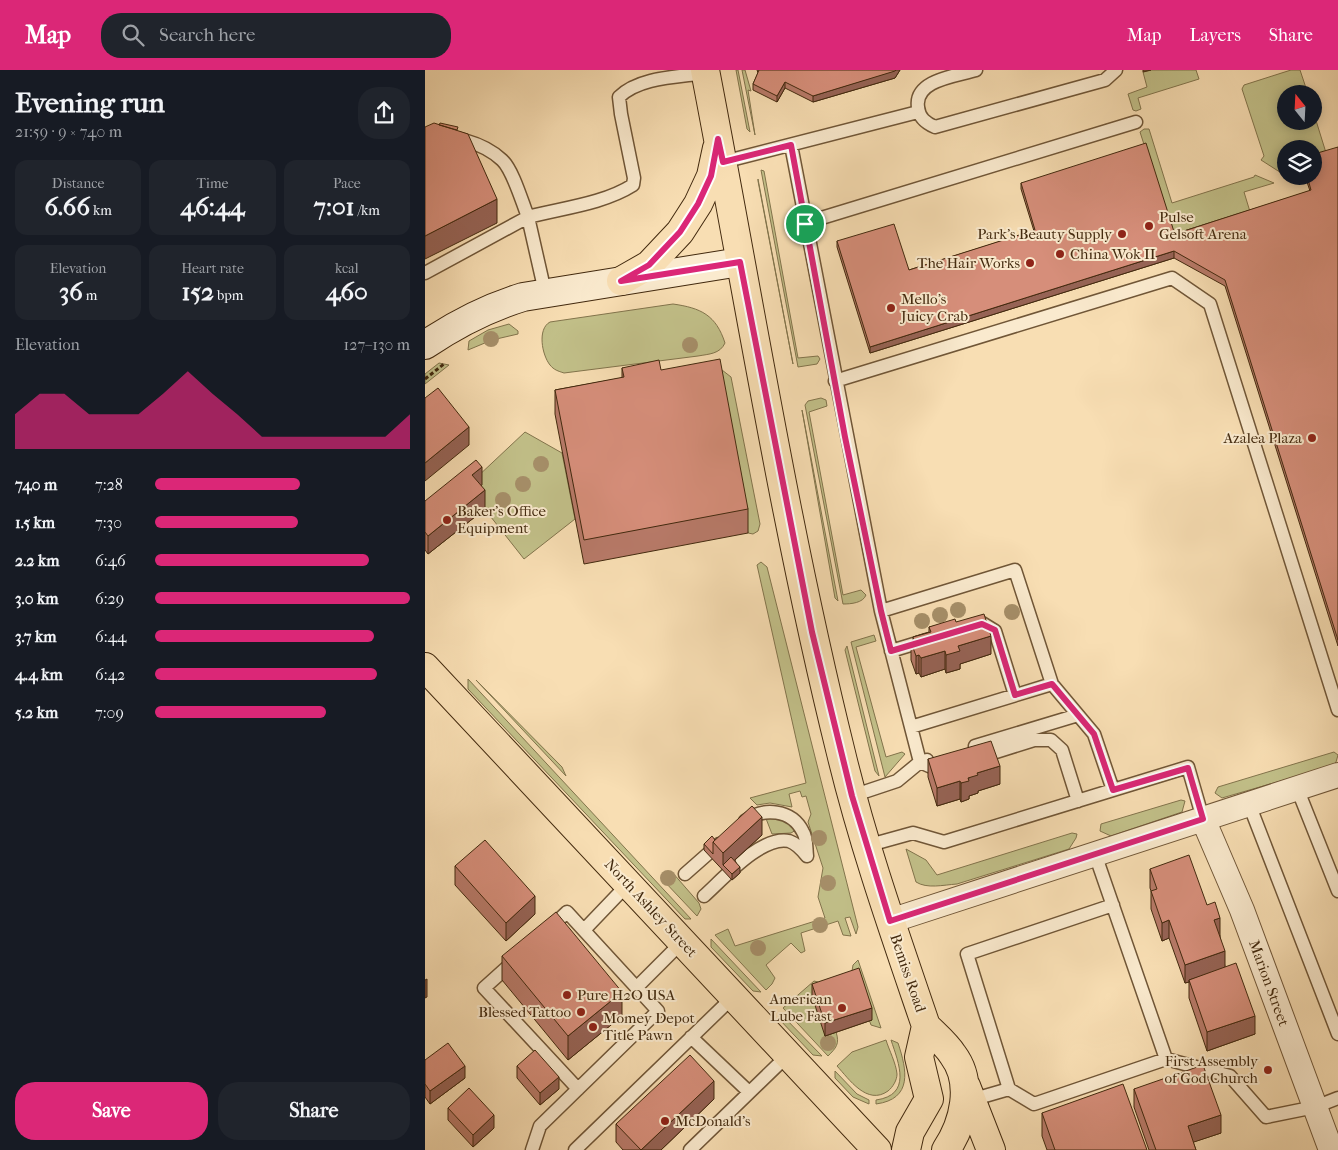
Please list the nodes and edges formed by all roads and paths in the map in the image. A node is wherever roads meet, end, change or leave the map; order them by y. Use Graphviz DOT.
graph roads {
  1 [pos="976,70"];
  2 [pos="1116,70"];
  3 [pos="705,71"];
  4 [pos="918,112"];
  5 [pos="1136,122"];
  6 [pos="425,137"];
  7 [pos="791,145"];
  8 [pos="721,151"];
  9 [pos="528,216"];
  10 [pos="805,224"];
  11 [pos="740,262"];
  12 [pos="425,273"];
  13 [pos="621,281"];
  14 [pos="545,292"];
  15 [pos="425,345"];
  16 [pos="444,364"];
  17 [pos="425,380"];
  18 [pos="835,381"];
  19 [pos="881,611"];
  20 [pos="963,629"];
  21 [pos="935,638"];
  22 [pos="891,651"];
  23 [pos="425,667"];
  24 [pos="1052,684"];
  25 [pos="1015,695"];
  26 [pos="1338,710"];
  27 [pos="1078,715"];
  28 [pos="911,727"];
  29 [pos="966,748"];
  30 [pos="939,757"];
  31 [pos="920,762"];
  32 [pos="1338,775"];
  33 [pos="1297,788"];
  34 [pos="1113,790"];
  35 [pos="852,796"];
  36 [pos="1078,801"];
  37 [pos="1249,804"];
  38 [pos="1203,819"];
  39 [pos="866,846"];
  40 [pos="1095,854"];
  41 [pos="685,874"];
  42 [pos="628,884"];
  43 [pos="1338,891"];
  44 [pos="704,896"];
  45 [pos="1113,905"];
  46 [pos="890,921"];
  47 [pos="584,930"];
  48 [pos="539,937"];
  49 [pos="682,942"];
  50 [pos="525,950"];
  51 [pos="637,987"];
  52 [pos="733,997"];
  53 [pos="927,1026"];
  54 [pos="1338,1034"];
  55 [pos="691,1037"];
  56 [pos="788,1055"];
  57 [pos="1167,1059"];
  58 [pos="578,1089"];
  59 [pos="1009,1089"];
  60 [pos="749,1092"];
  61 [pos="968,1092"];
  62 [pos="1338,1098"];
  63 [pos="1315,1107"];
  64 [pos="532,1150"];
  65 [pos="575,1150"];
  66 [pos="690,1150"];
  67 [pos="877,1150"];
  68 [pos="906,1150"];
  69 [pos="946,1150"];
  70 [pos="991,1150"];
  71 [pos="1331,1150"];
  1 -- 4 [label="lane"];
  2 -- 4 [label="lane"];
  3 -- 8 [label="main road, Bemiss Road"];
  3 -- 9 [label="lane"];
  4 -- 7 [label="lane"];
  5 -- 10 [label="lane"];
  6 -- 9 [label="lane"];
  7 -- 8 [label="lane"];
  7 -- 10 [label="lane"];
  8 -- 11 [label="main road, Bemiss Road"];
  8 -- 13 [label="main road"];
  9 -- 12 [label="lane"];
  9 -- 14 [label="lane"];
  10 -- 18 [label="lane"];
  11 -- 13 [label="main road"];
  11 -- 35 [label="main road, Bemiss Road"];
  13 -- 14 [label="main road"];
  14 -- 15 [label="main road"];
  16 -- 17 [label="path"];
  18 -- 19 [label="lane"];
  18 -- 26 [label="lane"];
  19 -- 22 [label="lane"];
  19 -- 24 [label="lane"];
  20 -- 25 [label="lane"];
  21 -- 22 [label="lane"];
  22 -- 28 [label="lane"];
  23 -- 42 [label="main road, North Ashley Street"];
  24 -- 25 [label="lane"];
  24 -- 27 [label="lane"];
  25 -- 28 [label="lane"];
  27 -- 29 [label="lane"];
  27 -- 34 [label="lane"];
  28 -- 31 [label="lane"];
  30 -- 31 [label="lane"];
  31 -- 35 [label="lane"];
  31 -- 36 [label="lane"];
  32 -- 33 [label="street"];
  33 -- 37 [label="street"];
  33 -- 43 [label="lane"];
  34 -- 36 [label="lane"];
  34 -- 38 [label="lane"];
  35 -- 39 [label="main road, Bemiss Road"];
  36 -- 39 [label="lane"];
  37 -- 38 [label="street"];
  37 -- 54 [label="lane"];
  38 -- 40 [label="street"];
  38 -- 63 [label="street, Marion Street"];
  39 -- 46 [label="main road, Bemiss Road"];
  40 -- 45 [label="lane"];
  40 -- 46 [label="street"];
  41 -- 44 [label="lane"];
  42 -- 47 [label="lane"];
  42 -- 49 [label="main road, North Ashley Street"];
  45 -- 57 [label="lane"];
  45 -- 59 [label="lane"];
  46 -- 53 [label="main road, Bemiss Road"];
  47 -- 48 [label="lane"];
  47 -- 51 [label="lane"];
  49 -- 51 [label="lane"];
  49 -- 52 [label="main road, North Ashley Street"];
  50 -- 58 [label="lane"];
  51 -- 58 [label="lane"];
  52 -- 55 [label="lane"];
  52 -- 56 [label="main road, North Ashley Street"];
  53 -- 61 [label="main road, Bemiss Road"];
  53 -- 68 [label="main road, Bemiss Road"];
  55 -- 60 [label="lane"];
  55 -- 65 [label="lane"];
  56 -- 60 [label="lane"];
  56 -- 67 [label="main road, North Ashley Street"];
  57 -- 59 [label="lane"];
  57 -- 63 [label="lane"];
  58 -- 64 [label="lane"];
  59 -- 61 [label="lane"];
  60 -- 66 [label="lane"];
  61 -- 69 [label="main road, Bemiss Road"];
  61 -- 70 [label="main road, Bemiss Road"];
  62 -- 63 [label="lane"];
  63 -- 71 [label="street, Marion Street"];
}
